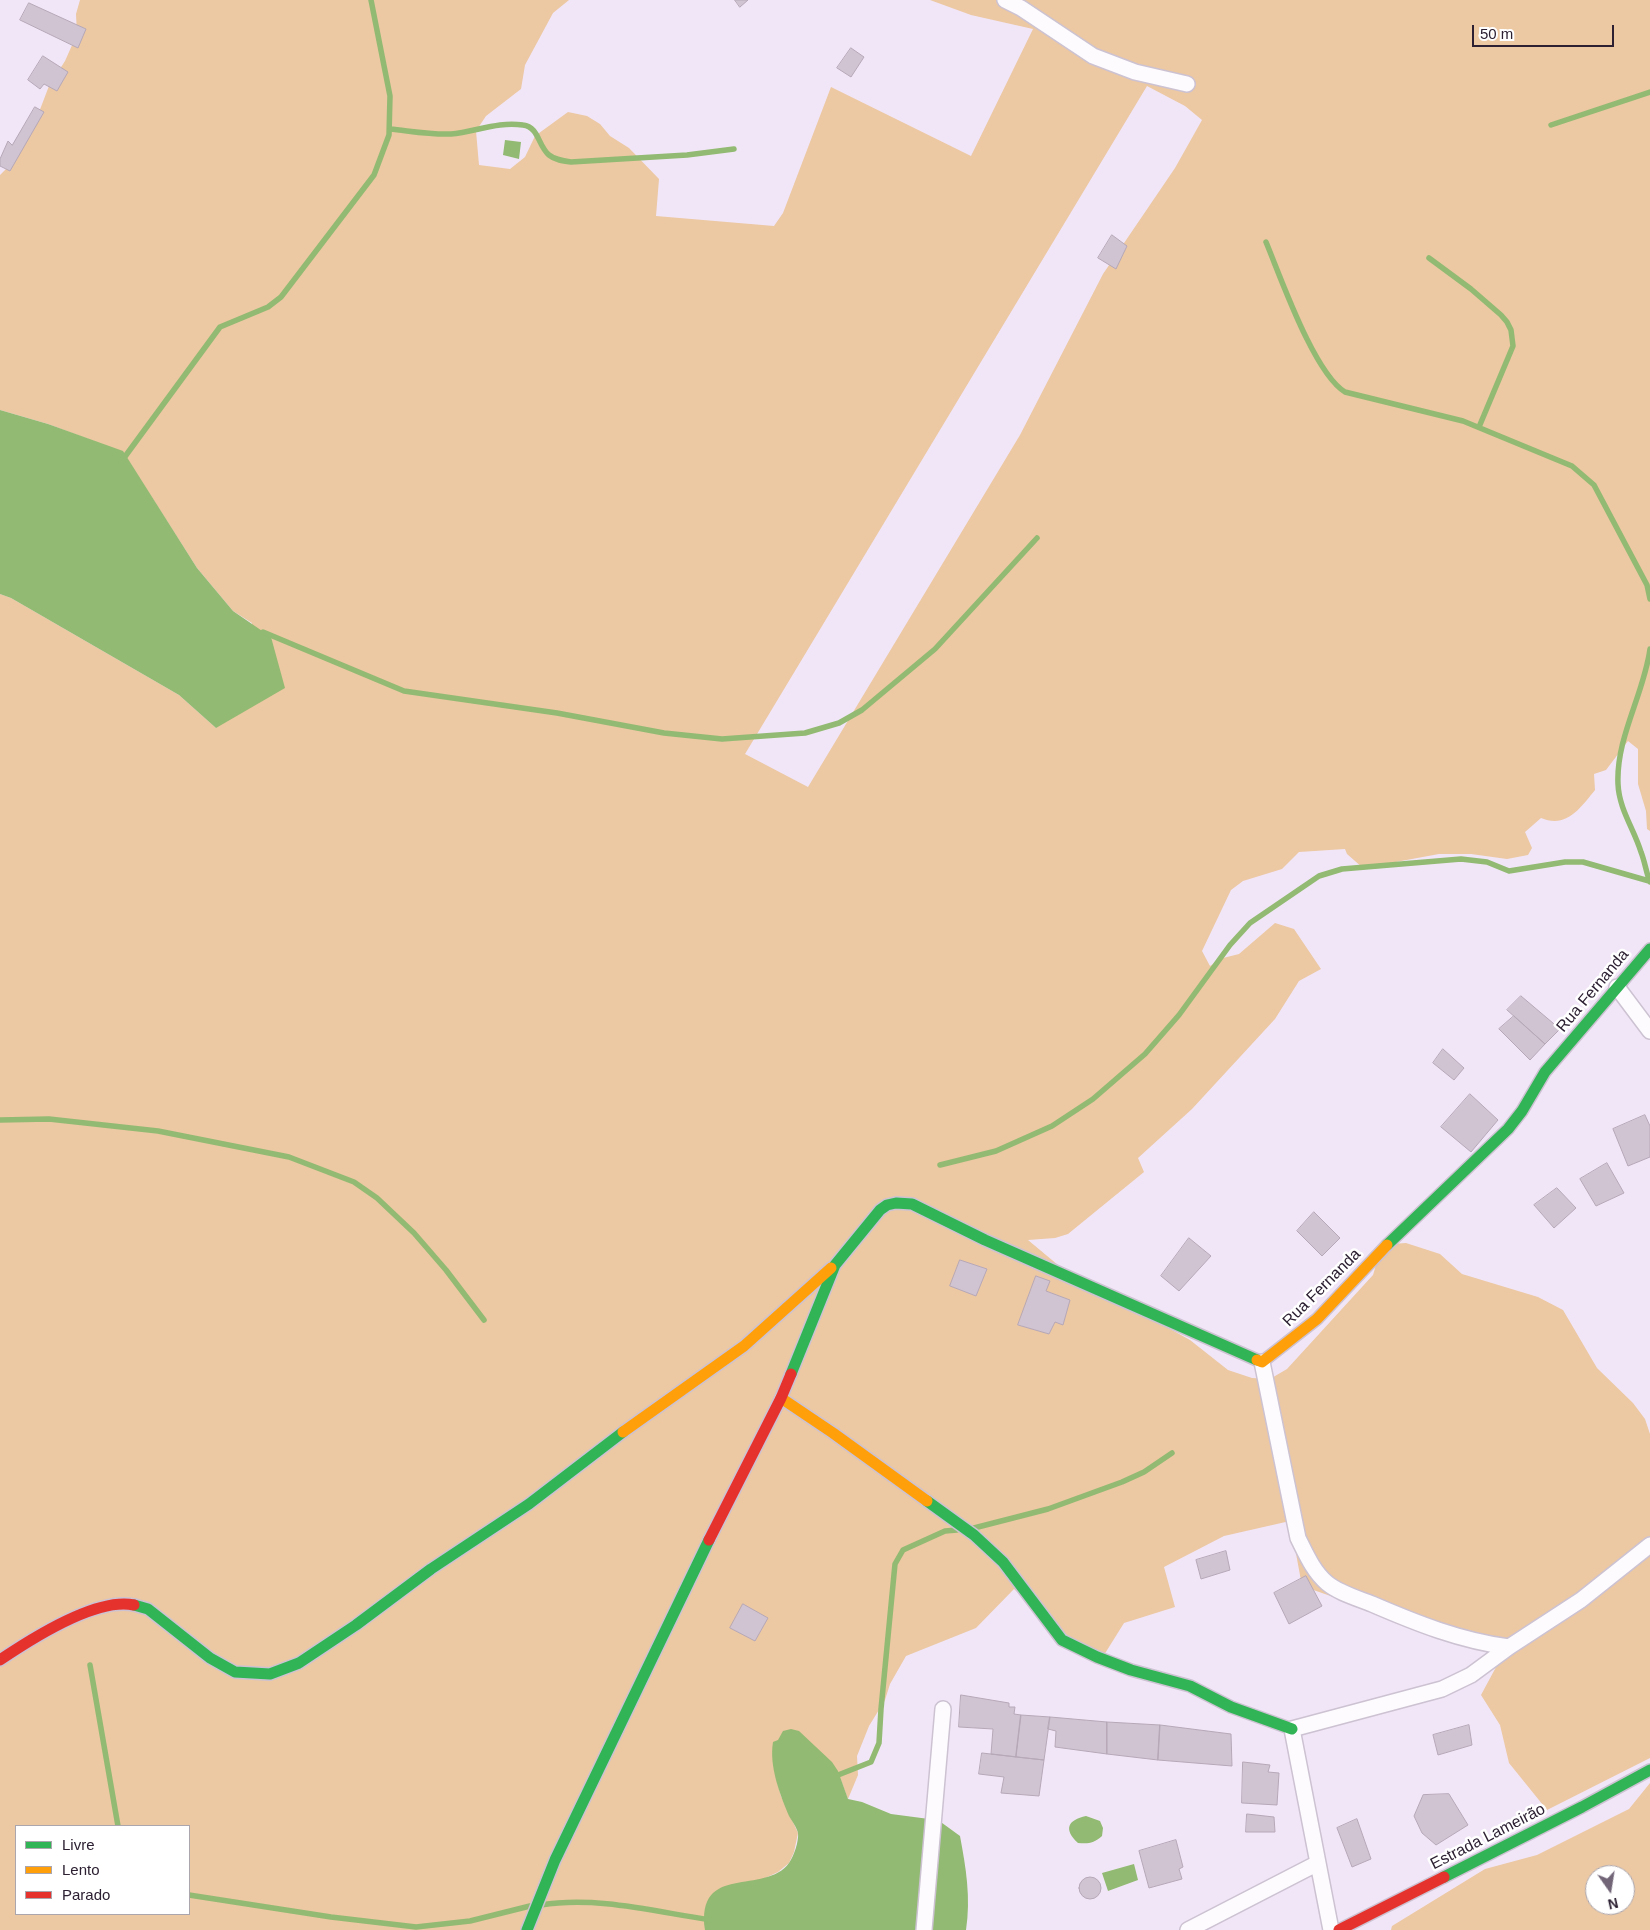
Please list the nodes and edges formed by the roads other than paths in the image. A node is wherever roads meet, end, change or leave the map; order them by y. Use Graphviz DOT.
graph roads {
  1 [pos="1005,0"];
  2 [pos="1187,84"];
  3 [pos="1650,949"];
  4 [pos="1617,987"];
  5 [pos="1650,1032"];
  6 [pos="835,1265"];
  7 [pos="1262,1362"];
  8 [pos="781,1398"];
  9 [pos="1650,1545"];
  10 [pos="1509,1647"];
  11 [pos="0,1660"];
  12 [pos="943,1709"];
  13 [pos="1292,1729"];
  14 [pos="1650,1770"];
  15 [pos="1318,1862"];
  16 [pos="527,1930"];
  17 [pos="924,1930"];
  18 [pos="1188,1930"];
  19 [pos="1331,1930"];
  20 [pos="1339,1930"];
  1 -- 2 [label="street"];
  3 -- 4 [label="street, Rua Fernanda"];
  4 -- 5 [label="street"];
  4 -- 7 [label="street, Rua Fernanda"];
  6 -- 7 [label="street"];
  6 -- 8 [label="street"];
  6 -- 11 [label="street"];
  7 -- 10 [label="street"];
  8 -- 13 [label="street"];
  8 -- 16 [label="street"];
  9 -- 10 [label="street"];
  10 -- 13 [label="street"];
  12 -- 17 [label="street"];
  13 -- 15 [label="street"];
  14 -- 20 [label="street, Estrada Lameirão"];
  15 -- 18 [label="street"];
  15 -- 19 [label="street"];
}
